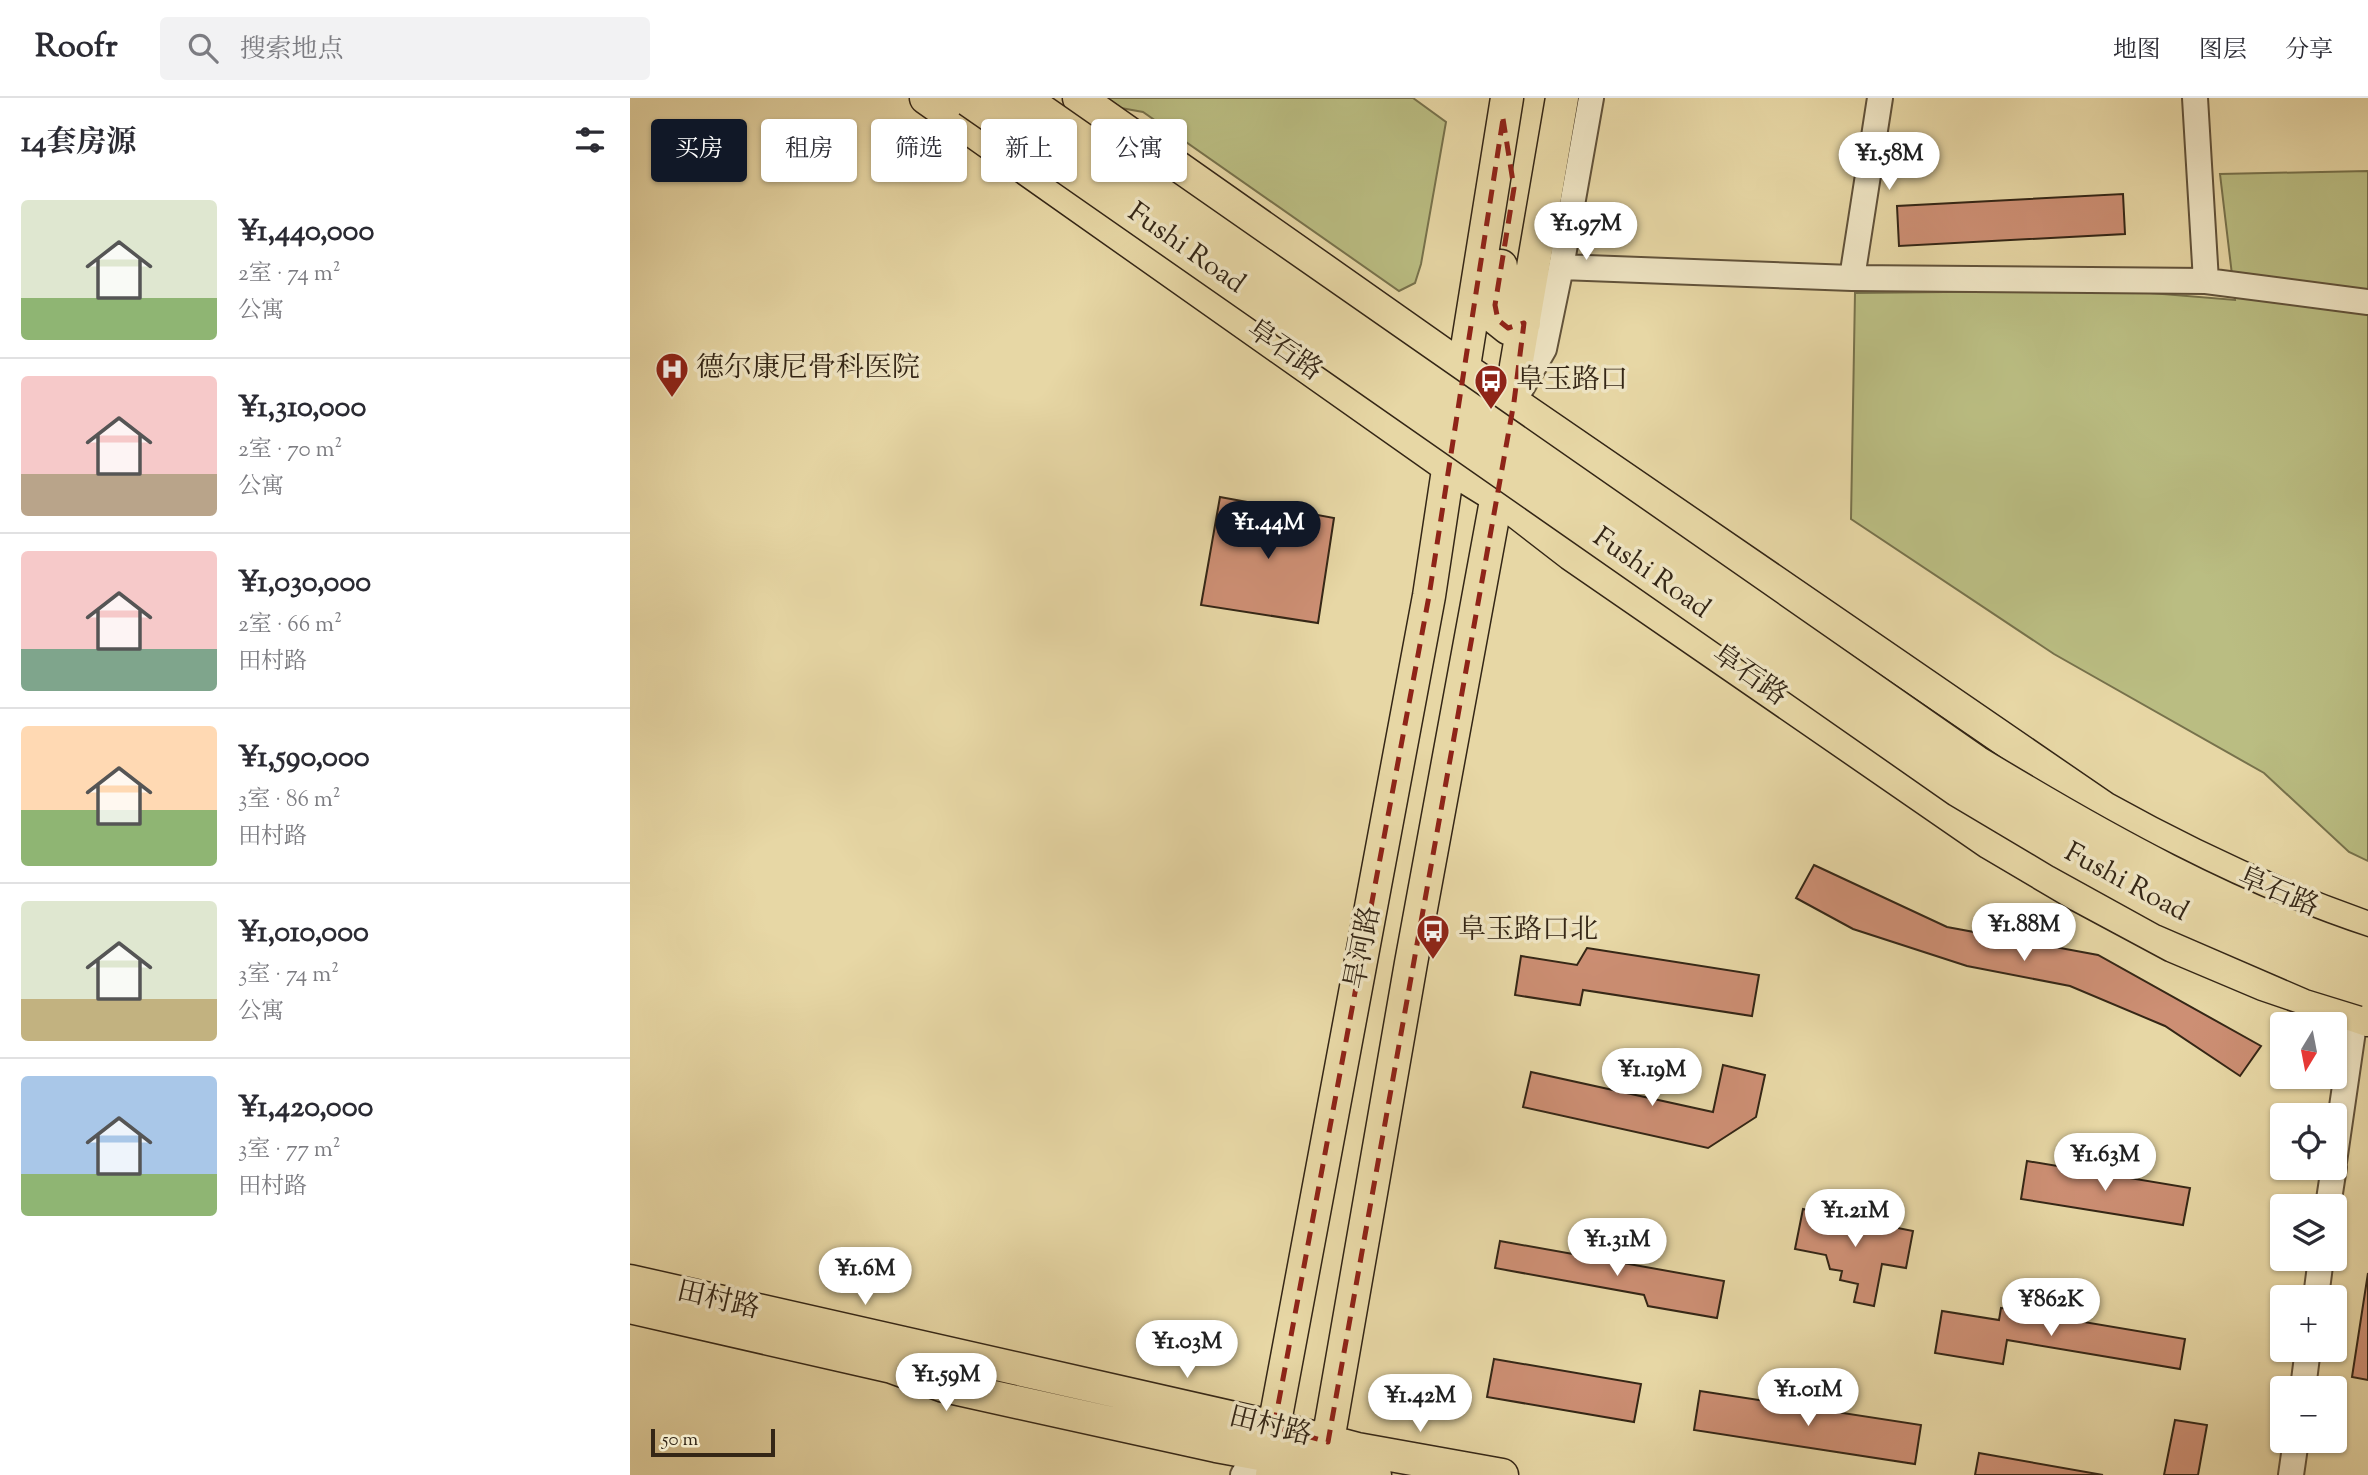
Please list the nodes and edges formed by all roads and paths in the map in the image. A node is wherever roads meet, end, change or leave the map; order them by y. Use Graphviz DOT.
graph roads {
  1 [pos="926,98"];
  2 [pos="970,98"];
  3 [pos="1019,98"];
  4 [pos="1079,98"];
  5 [pos="1562,98"];
  6 [pos="1591,98"];
  7 [pos="1880,98"];
  8 [pos="2195,98"];
  9 [pos="1505,109"];
  10 [pos="1562,267"];
  11 [pos="1853,278"];
  12 [pos="2206,281"];
  13 [pos="2368,302"];
  14 [pos="1524,323"];
  15 [pos="1463,368"];
  16 [pos="1514,402"];
  17 [pos="1449,467"];
  18 [pos="1496,496"];
  19 [pos="2368,928"];
  20 [pos="2368,957"];
  21 [pos="2368,973"];
  22 [pos="2363,1008"];
  23 [pos="2345,1103"];
  24 [pos="630,1281"];
  25 [pos="630,1307"];
  26 [pos="2294,1453"];
  27 [pos="1264,1458"];
  28 [pos="1331,1466"];
  29 [pos="1375,1475"];
  30 [pos="1502,1475"];
  31 [pos="2291,1475"];
  1 -- 17 [label="main road, 阜石路"];
  2 -- 22 [label="highway, Fushi Road, bridge"];
  3 -- 20 [label="highway, Fushi Road, bridge"];
  4 -- 15 [label="main road, 阜石路"];
  5 -- 14 [label="main road, 旱河路"];
  6 -- 10 [label="street"];
  7 -- 11 [label="street"];
  8 -- 12 [label="street"];
  9 -- 14 [label="main road"];
  9 -- 15 [label="main road, 旱河路"];
  10 -- 11 [label="street"];
  10 -- 16 [label="street"];
  11 -- 12 [label="street"];
  12 -- 13 [label="street"];
  14 -- 16 [label="main road, 旱河路"];
  15 -- 16 [label="main road, 阜石路"];
  15 -- 17 [label="main road, 旱河路"];
  16 -- 18 [label="main road, 旱河路"];
  16 -- 19 [label="main road, 阜石路"];
  17 -- 18 [label="main road, 阜石路"];
  17 -- 27 [label="main road, 旱河路"];
  18 -- 22 [label="main road, 阜石路"];
  18 -- 28 [label="main road, 旱河路"];
  21 -- 22 [label="street"];
  22 -- 23 [label="street"];
  24 -- 27 [label="main road, 田村路"];
  25 -- 27 [label="main road, 田村路"];
  26 -- 31 [label="street"];
  27 -- 28 [label="main road, 田村路"];
  28 -- 29 [label="main road, 田村路"];
  28 -- 30 [label="main road, 田村路"];
}
